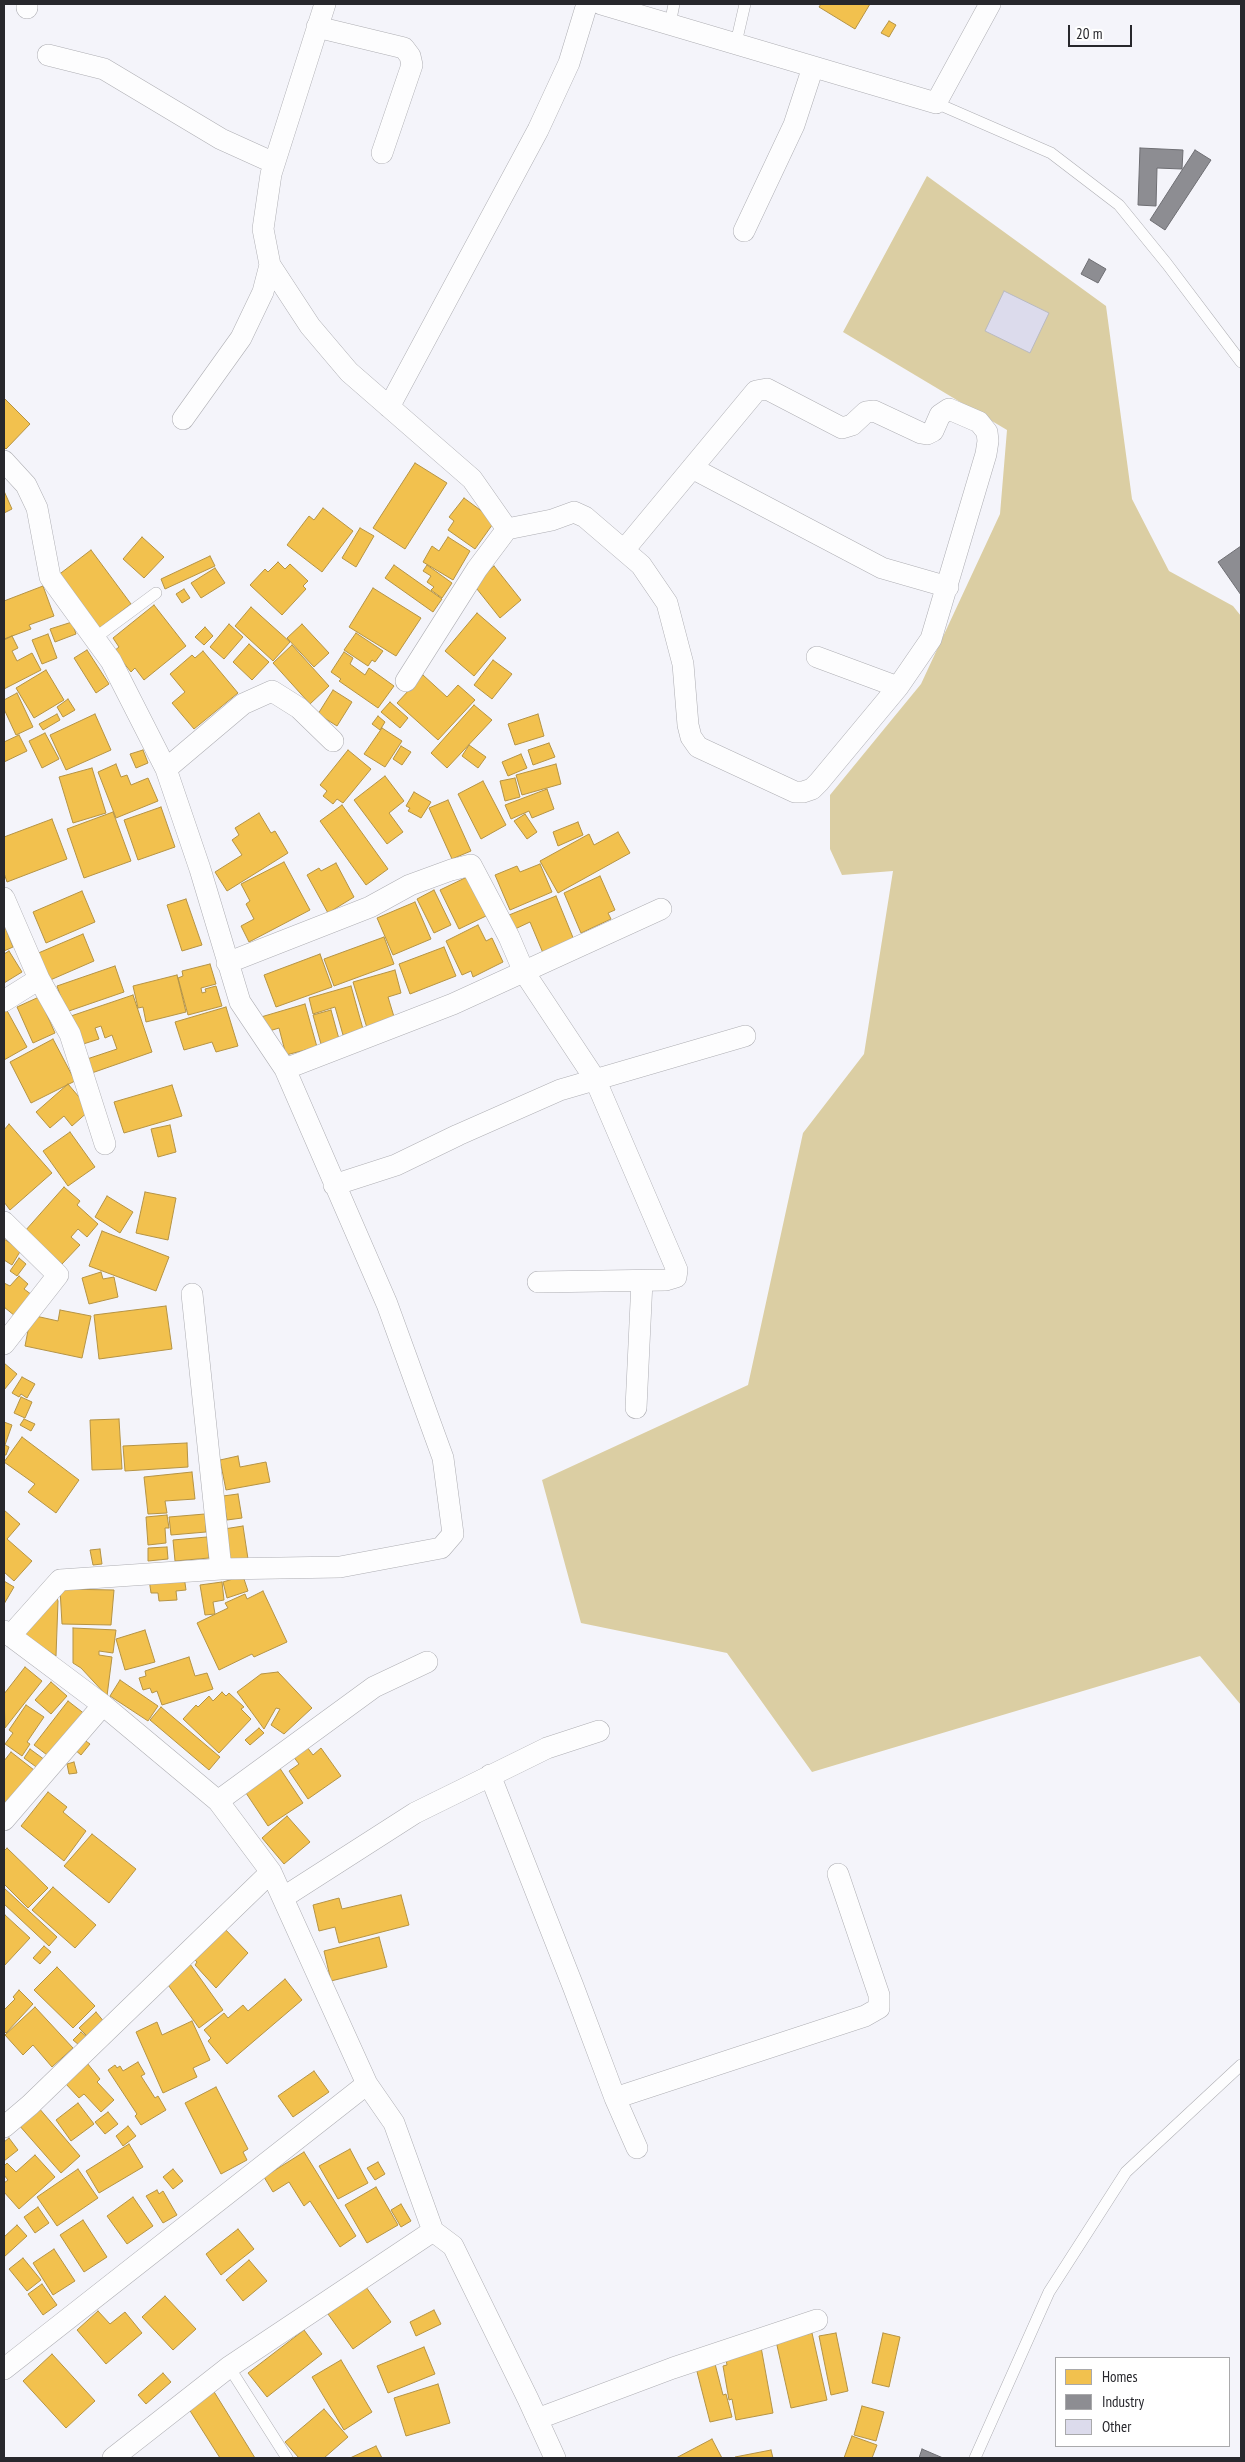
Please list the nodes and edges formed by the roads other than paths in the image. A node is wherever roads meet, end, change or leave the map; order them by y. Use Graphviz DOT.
graph roads {
  1 [pos="325,4"];
  2 [pos="587,4"];
  3 [pos="601,4"];
  4 [pos="744,4"];
  5 [pos="990,4"];
  6 [pos="672,14"];
  7 [pos="318,27"];
  8 [pos="736,44"];
  9 [pos="48,55"];
  10 [pos="813,67"];
  11 [pos="936,103"];
  12 [pos="382,153"];
  13 [pos="274,163"];
  14 [pos="744,231"];
  15 [pos="270,265"];
  16 [pos="1241,362"];
  17 [pos="389,407"];
  18 [pos="183,419"];
  19 [pos="4,461"];
  20 [pos="692,468"];
  21 [pos="507,529"];
  22 [pos="624,550"];
  23 [pos="948,586"];
  24 [pos="156,593"];
  25 [pos="95,638"];
  26 [pos="817,657"];
  27 [pos="406,681"];
  28 [pos="898,687"];
  29 [pos="333,741"];
  30 [pos="166,769"];
  31 [pos="4,898"];
  32 [pos="661,909"];
  33 [pos="227,963"];
  34 [pos="524,972"];
  35 [pos="39,979"];
  36 [pos="4,1001"];
  37 [pos="745,1036"];
  38 [pos="285,1069"];
  39 [pos="595,1079"];
  40 [pos="105,1144"];
  41 [pos="334,1185"];
  42 [pos="4,1222"];
  43 [pos="642,1281"];
  44 [pos="538,1282"];
  45 [pos="192,1294"];
  46 [pos="4,1344"];
  47 [pos="636,1408"];
  48 [pos="221,1569"];
  49 [pos="7,1634"];
  50 [pos="427,1662"];
  51 [pos="103,1705"];
  52 [pos="599,1731"];
  53 [pos="490,1775"];
  54 [pos="218,1801"];
  55 [pos="4,1820"];
  56 [pos="271,1872"];
  57 [pos="838,1874"];
  58 [pos="284,1897"];
  59 [pos="1241,2065"];
  60 [pos="367,2084"];
  61 [pos="615,2098"];
  62 [pos="4,2127"];
  63 [pos="637,2148"];
  64 [pos="432,2231"];
  65 [pos="817,2320"];
  66 [pos="229,2366"];
  67 [pos="4,2369"];
  68 [pos="537,2420"];
  69 [pos="113,2458"];
  70 [pos="287,2458"];
  71 [pos="555,2458"];
  72 [pos="975,2458"];
  1 -- 7 [label="street"];
  2 -- 17 [label="street"];
  3 -- 6 [label="street"];
  4 -- 8 [label="lane"];
  5 -- 11 [label="street"];
  6 -- 8 [label="street"];
  7 -- 12 [label="street"];
  7 -- 13 [label="street"];
  8 -- 10 [label="street"];
  9 -- 13 [label="street"];
  10 -- 11 [label="street"];
  10 -- 14 [label="street"];
  11 -- 16 [label="lane"];
  13 -- 15 [label="street"];
  15 -- 17 [label="street"];
  15 -- 18 [label="street"];
  17 -- 21 [label="street"];
  19 -- 25 [label="street"];
  20 -- 22 [label="street"];
  20 -- 23 [label="street"];
  20 -- 23 [label="street"];
  21 -- 22 [label="street"];
  21 -- 27 [label="street"];
  22 -- 28 [label="street"];
  23 -- 28 [label="street"];
  24 -- 25 [label="lane"];
  25 -- 30 [label="street"];
  26 -- 28 [label="street"];
  29 -- 30 [label="street"];
  30 -- 33 [label="street"];
  31 -- 35 [label="street"];
  32 -- 34 [label="street"];
  33 -- 34 [label="street"];
  33 -- 38 [label="street"];
  34 -- 38 [label="street"];
  34 -- 39 [label="street"];
  35 -- 36 [label="street"];
  35 -- 40 [label="street"];
  37 -- 39 [label="street"];
  38 -- 41 [label="street"];
  39 -- 41 [label="street"];
  39 -- 43 [label="street"];
  41 -- 48 [label="street"];
  42 -- 46 [label="street"];
  43 -- 44 [label="street"];
  43 -- 47 [label="street"];
  45 -- 48 [label="street"];
  48 -- 49 [label="street"];
  49 -- 51 [label="street"];
  50 -- 54 [label="street"];
  51 -- 54 [label="street"];
  51 -- 55 [label="street"];
  52 -- 53 [label="street"];
  53 -- 58 [label="street"];
  53 -- 61 [label="street"];
  54 -- 56 [label="street"];
  56 -- 58 [label="street"];
  56 -- 62 [label="street"];
  57 -- 61 [label="street"];
  58 -- 60 [label="street"];
  59 -- 72 [label="lane"];
  60 -- 64 [label="street"];
  60 -- 67 [label="street"];
  61 -- 63 [label="street"];
  64 -- 66 [label="street"];
  64 -- 68 [label="street"];
  65 -- 68 [label="street"];
  66 -- 69 [label="street"];
  66 -- 70 [label="lane"];
  68 -- 71 [label="street"];
}
